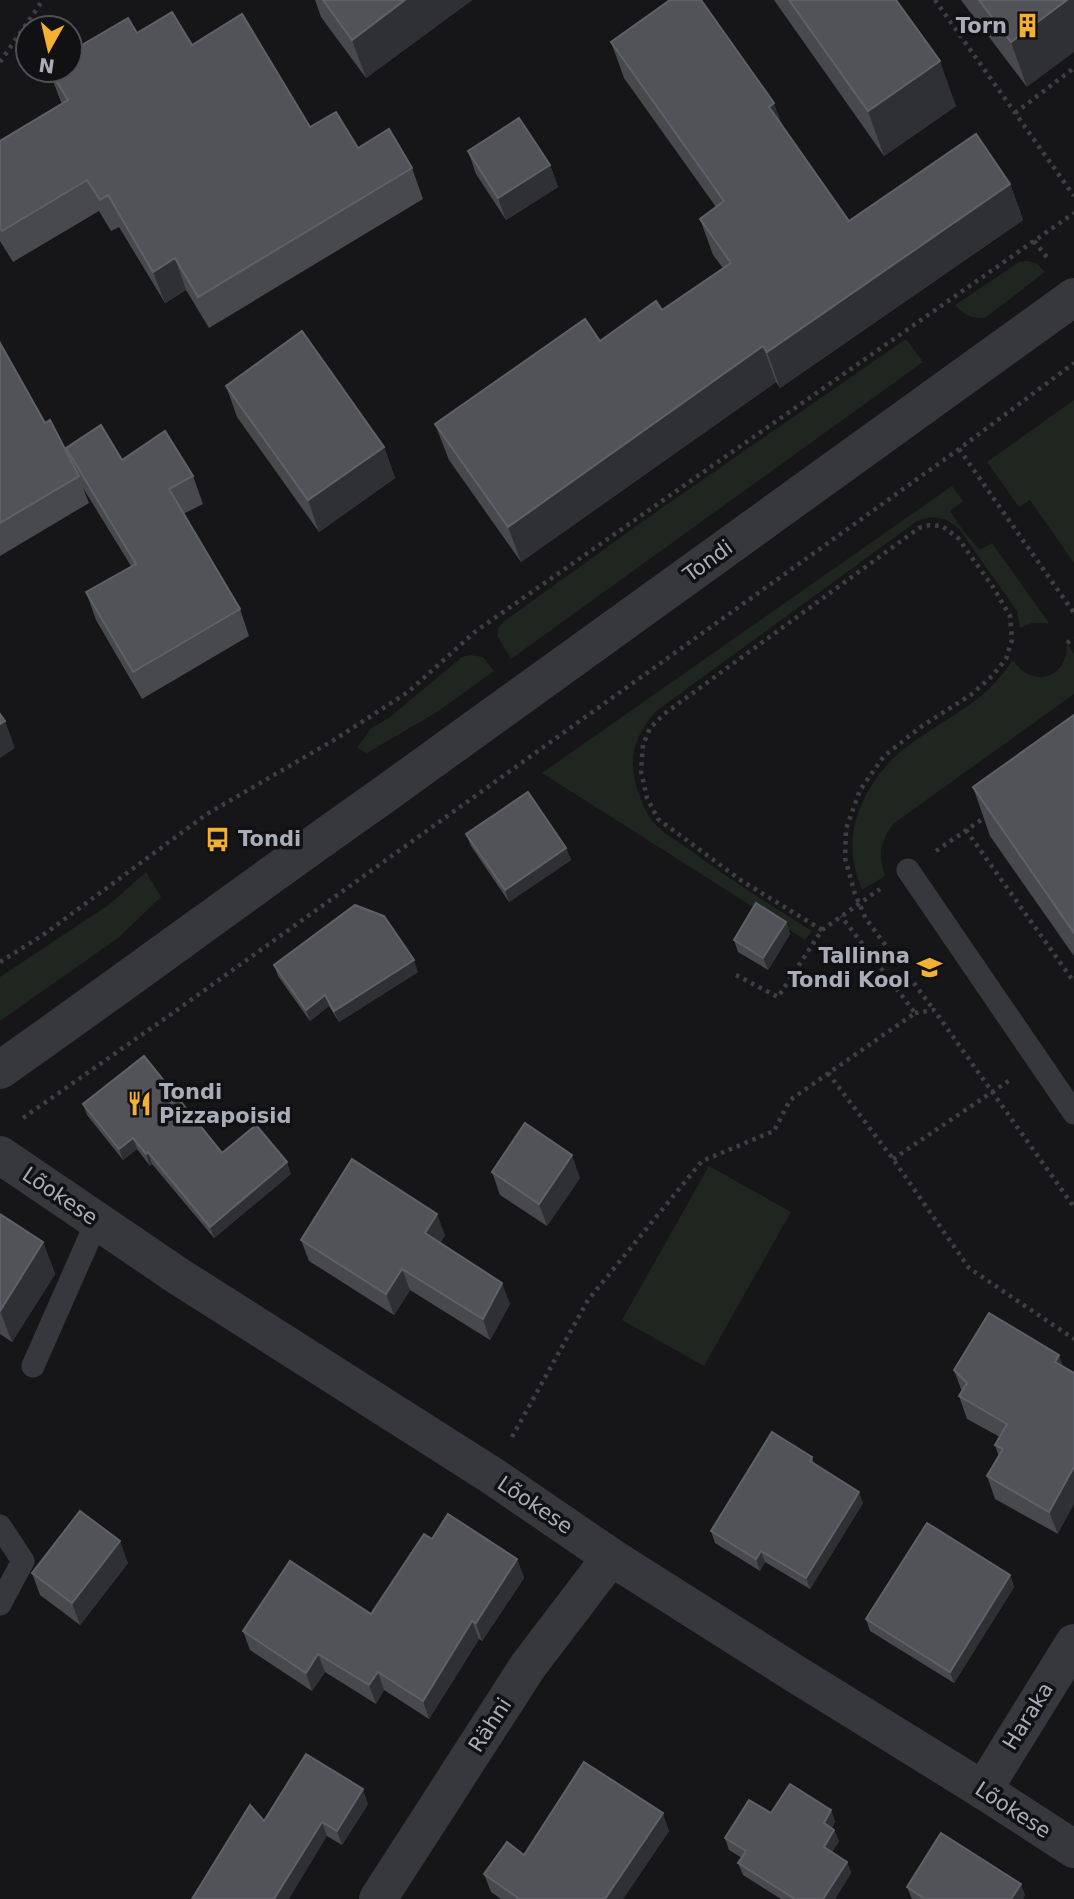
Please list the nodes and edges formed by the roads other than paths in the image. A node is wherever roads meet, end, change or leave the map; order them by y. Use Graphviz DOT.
graph roads {
  1 [pos="1064,282"];
  2 [pos="908,870"];
  3 [pos="0,1070"];
  4 [pos="1074,1113"];
  5 [pos="0,1155"];
  6 [pos="97,1221"];
  7 [pos="33,1366"];
  8 [pos="0,1526"];
  9 [pos="611,1557"];
  10 [pos="0,1604"];
  11 [pos="1074,1643"];
  12 [pos="983,1790"];
  13 [pos="1074,1849"];
  14 [pos="378,1899"];
  1 -- 3 [label="street, Tondi"];
  2 -- 4 [label="lane"];
  5 -- 6 [label="street, Lõokese"];
  6 -- 7 [label="lane"];
  6 -- 9 [label="street, Lõokese"];
  8 -- 10 [label="lane"];
  9 -- 12 [label="street, Lõokese"];
  9 -- 14 [label="street, Rähni"];
  11 -- 12 [label="street, Haraka"];
  12 -- 13 [label="street, Lõokese"];
}
